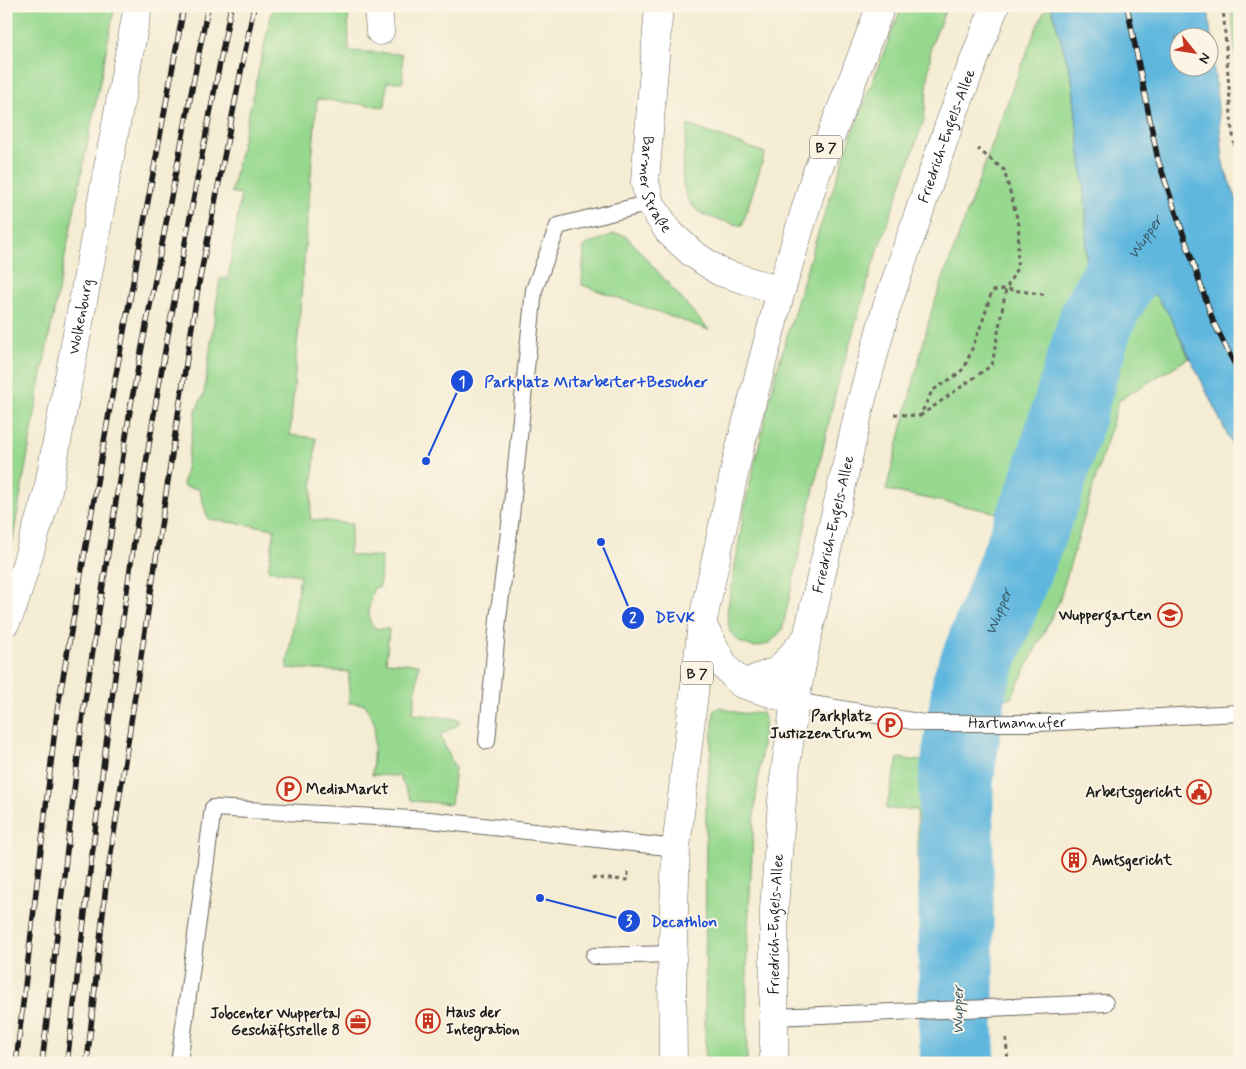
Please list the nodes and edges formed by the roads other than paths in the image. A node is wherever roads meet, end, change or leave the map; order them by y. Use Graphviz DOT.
graph roads {
  1 [pos="138,6"];
  2 [pos="659,6"];
  3 [pos="881,6"];
  4 [pos="995,6"];
  5 [pos="650,203"];
  6 [pos="781,291"];
  7 [pos="6,622"];
  8 [pos="702,624"];
  9 [pos="807,638"];
  10 [pos="742,684"];
  11 [pos="795,701"];
  12 [pos="1240,713"];
  13 [pos="487,741"];
  14 [pos="676,848"];
  15 [pos="673,954"];
  16 [pos="594,956"];
  17 [pos="1105,1003"];
  18 [pos="774,1017"];
  19 [pos="180,1063"];
  20 [pos="673,1063"];
  21 [pos="774,1063"];
  1 -- 7 [label="main road, Wolkenburg"];
  2 -- 5 [label="main road, Barmer Straße"];
  3 -- 6 [label="main road, B 7"];
  4 -- 9 [label="main road, Friedrich-Engels-Allee"];
  5 -- 6 [label="main road, Barmer Straße"];
  5 -- 13 [label="lane"];
  6 -- 8 [label="main road, B 7"];
  8 -- 10 [label="main road"];
  8 -- 14 [label="main road, B 7"];
  9 -- 10 [label="main road"];
  9 -- 11 [label="main road, Friedrich-Engels-Allee"];
  10 -- 11 [label="main road"];
  11 -- 12 [label="lane, Hartmannufer"];
  11 -- 18 [label="main road, Friedrich-Engels-Allee"];
  14 -- 15 [label="main road, B 7"];
  14 -- 19 [label="lane"];
  15 -- 16 [label="lane"];
  15 -- 20 [label="main road, B 7"];
  17 -- 18 [label="lane"];
  18 -- 21 [label="main road, Friedrich-Engels-Allee"];
}
